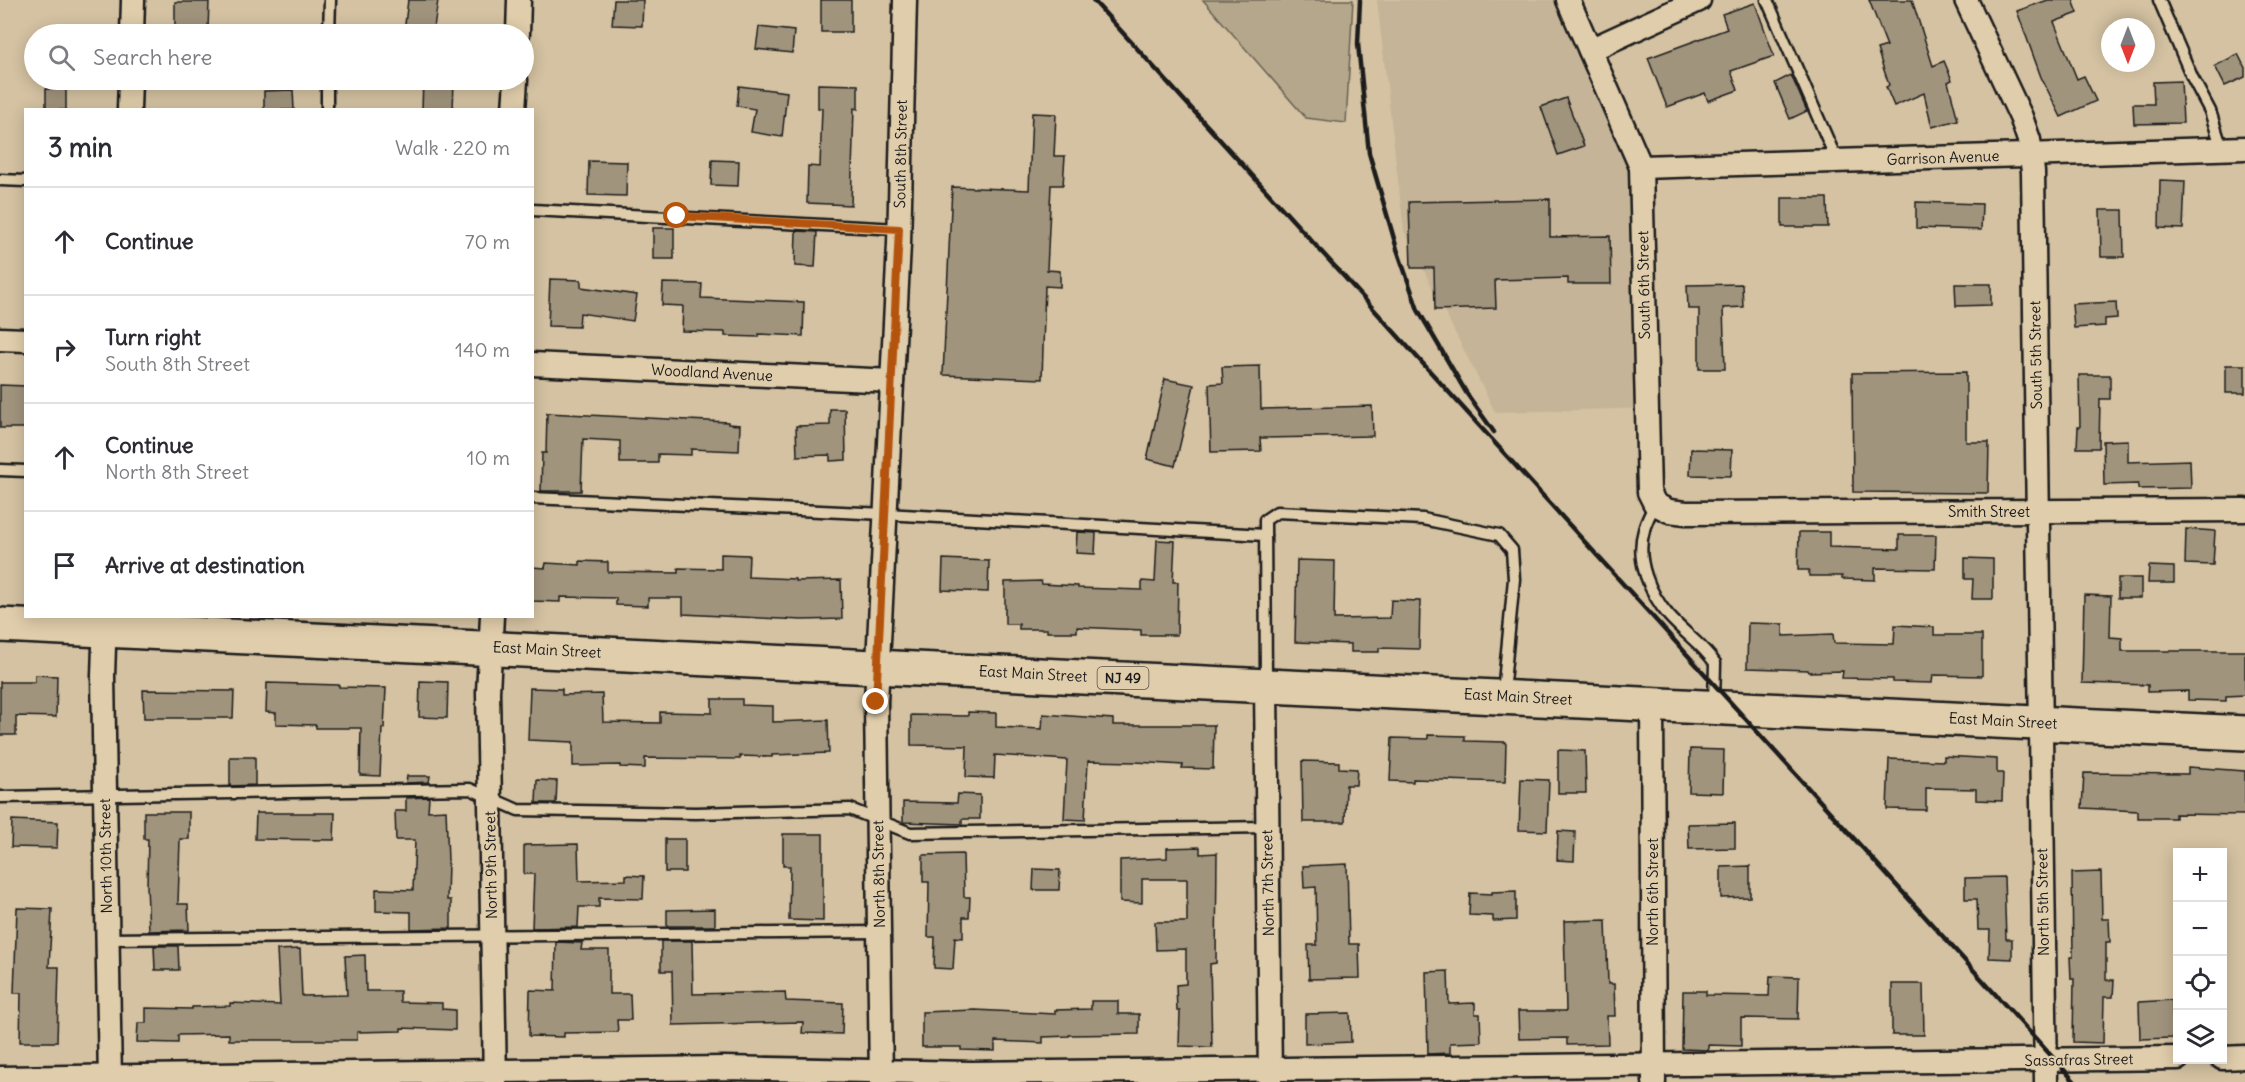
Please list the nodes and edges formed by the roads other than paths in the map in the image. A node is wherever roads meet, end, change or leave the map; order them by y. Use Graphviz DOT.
graph roads {
  1 [pos="133,0"];
  2 [pos="330,0"];
  3 [pos="519,0"];
  4 [pos="905,0"];
  5 [pos="1568,0"];
  6 [pos="1699,0"];
  7 [pos="1767,0"];
  8 [pos="1966,0"];
  9 [pos="2159,0"];
  10 [pos="132,24"];
  11 [pos="329,24"];
  12 [pos="518,24"];
  13 [pos="1590,50"];
  14 [pos="130,90"];
  15 [pos="327,90"];
  16 [pos="515,90"];
  17 [pos="129,108"];
  18 [pos="327,108"];
  19 [pos="514,108"];
  20 [pos="2245,148"];
  21 [pos="2222,149"];
  22 [pos="2031,156"];
  23 [pos="1837,162"];
  24 [pos="1641,167"];
  25 [pos="0,180"];
  26 [pos="24,181"];
  27 [pos="534,210"];
  28 [pos="899,229"];
  29 [pos="0,339"];
  30 [pos="24,340"];
  31 [pos="534,364"];
  32 [pos="892,381"];
  33 [pos="0,470"];
  34 [pos="24,471"];
  35 [pos="534,498"];
  36 [pos="1654,504"];
  37 [pos="2245,510"];
  38 [pos="2038,512"];
  39 [pos="885,514"];
  40 [pos="1265,536"];
  41 [pos="105,623"];
  42 [pos="0,625"];
  43 [pos="491,632"];
  44 [pos="878,667"];
  45 [pos="1266,685"];
  46 [pos="1503,696"];
  47 [pos="1652,703"];
  48 [pos="1714,706"];
  49 [pos="2041,723"];
  50 [pos="2245,733"];
  51 [pos="105,795"];
  52 [pos="0,797"];
  53 [pos="490,797"];
  54 [pos="878,820"];
  55 [pos="1268,827"];
  56 [pos="879,932"];
  57 [pos="492,936"];
  58 [pos="108,939"];
  59 [pos="2245,1057"];
  60 [pos="2173,1058"];
  61 [pos="2227,1058"];
  62 [pos="2045,1071"];
  63 [pos="1654,1074"];
  64 [pos="1270,1076"];
  65 [pos="494,1077"];
  66 [pos="881,1077"];
  67 [pos="0,1078"];
  68 [pos="110,1079"];
  1 -- 10 [label="street"];
  2 -- 11 [label="lane"];
  3 -- 12 [label="street"];
  4 -- 28 [label="street, South 8th Street"];
  5 -- 13 [label="street, South 6th Street"];
  6 -- 13 [label="street"];
  7 -- 23 [label="lane"];
  8 -- 22 [label="street, South 5th Street"];
  9 -- 21 [label="lane"];
  13 -- 24 [label="street, South 6th Street"];
  14 -- 17 [label="street"];
  15 -- 18 [label="lane"];
  16 -- 19 [label="street"];
  20 -- 21 [label="street, Garrison Avenue"];
  21 -- 22 [label="street, Garrison Avenue"];
  22 -- 23 [label="street, Garrison Avenue"];
  22 -- 38 [label="street, South 5th Street"];
  23 -- 24 [label="street, Garrison Avenue"];
  24 -- 36 [label="street, South 6th Street"];
  25 -- 26 [label="lane"];
  27 -- 28 [label="lane"];
  28 -- 32 [label="street, South 8th Street"];
  29 -- 30 [label="street"];
  31 -- 32 [label="street, Woodland Avenue"];
  32 -- 39 [label="street, South 8th Street"];
  33 -- 34 [label="lane"];
  35 -- 39 [label="lane"];
  36 -- 38 [label="street, Smith Street"];
  36 -- 48 [label="lane"];
  37 -- 38 [label="street, Smith Street"];
  38 -- 49 [label="street, South 5th Street"];
  39 -- 40 [label="lane"];
  39 -- 44 [label="street, South 8th Street"];
  40 -- 45 [label="lane"];
  40 -- 46 [label="lane"];
  41 -- 42 [label="highway, East Main Street / NJ 49"];
  41 -- 43 [label="highway, East Main Street / NJ 49"];
  41 -- 51 [label="street, North 10th Street"];
  43 -- 44 [label="highway, East Main Street / NJ 49"];
  43 -- 53 [label="street, North 9th Street"];
  44 -- 45 [label="highway, East Main Street / NJ 49"];
  44 -- 54 [label="street, North 8th Street"];
  45 -- 46 [label="highway, East Main Street / NJ 49"];
  45 -- 55 [label="street, North 7th Street"];
  46 -- 47 [label="highway, East Main Street / NJ 49"];
  47 -- 48 [label="highway, East Main Street / NJ 49"];
  47 -- 63 [label="street, North 6th Street"];
  48 -- 49 [label="highway, East Main Street / NJ 49"];
  49 -- 50 [label="highway, East Main Street / NJ 49"];
  49 -- 62 [label="street, North 5th Street"];
  51 -- 52 [label="lane"];
  51 -- 53 [label="lane"];
  51 -- 58 [label="street, North 10th Street"];
  53 -- 54 [label="lane"];
  53 -- 57 [label="street, North 9th Street"];
  54 -- 55 [label="lane"];
  54 -- 56 [label="street, North 8th Street"];
  55 -- 64 [label="street, North 7th Street"];
  56 -- 57 [label="lane"];
  56 -- 66 [label="street, North 8th Street"];
  57 -- 58 [label="lane"];
  57 -- 65 [label="street, North 9th Street"];
  58 -- 68 [label="street, North 10th Street"];
  59 -- 61 [label="street"];
  60 -- 62 [label="street, Sassafras Street"];
  62 -- 63 [label="street, Sassafras Street"];
  63 -- 64 [label="street, Sassafras Street"];
  64 -- 66 [label="street, Sassafras Street"];
  65 -- 66 [label="street, Sassafras Street"];
  65 -- 68 [label="street, Sassafras Street"];
  67 -- 68 [label="street, Sassafras Street"];
}
